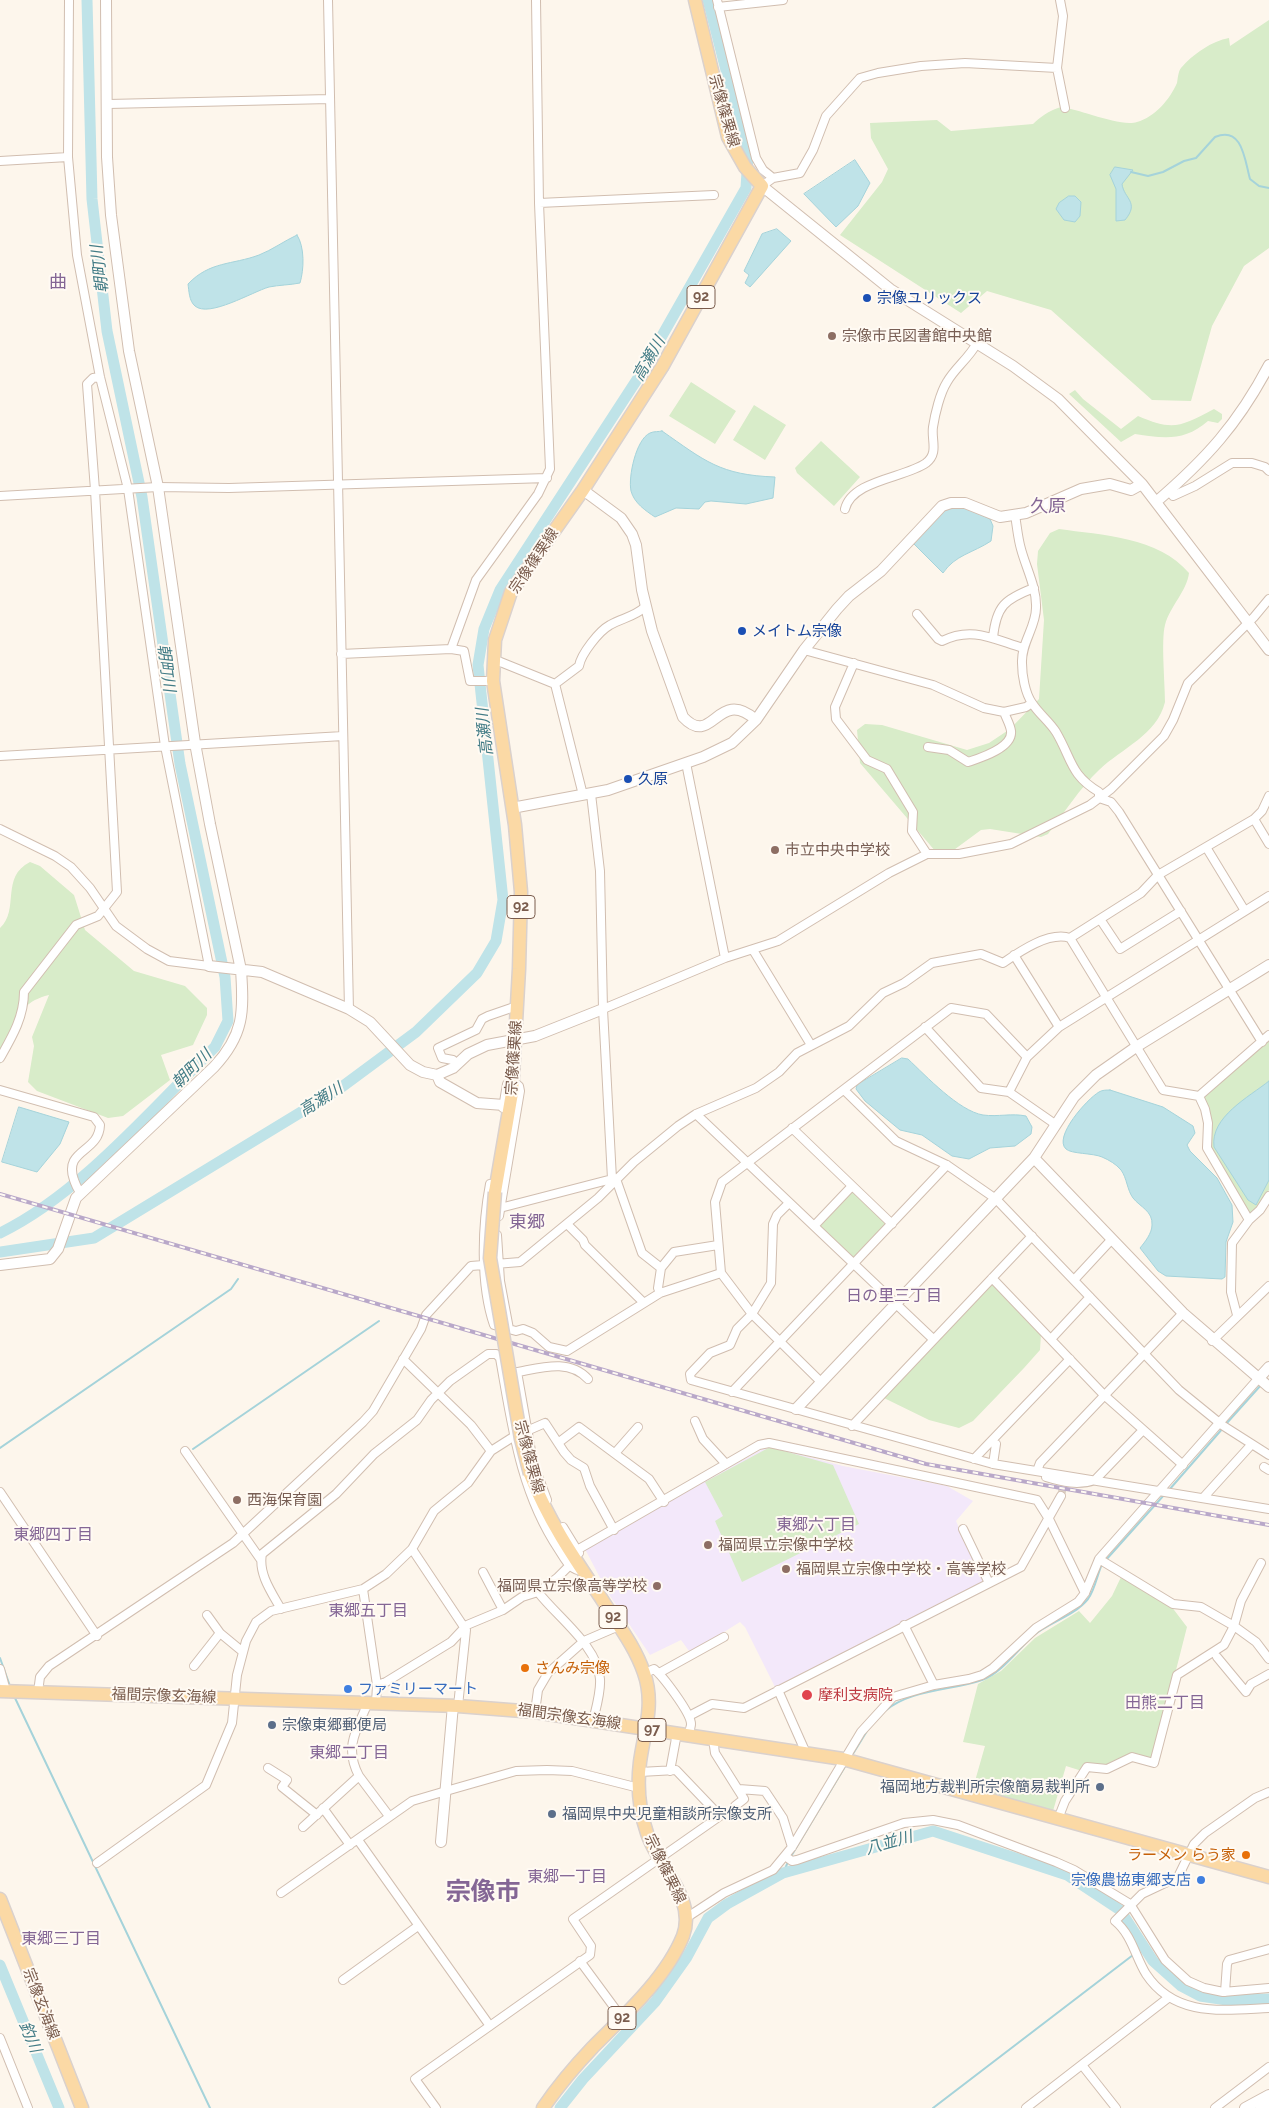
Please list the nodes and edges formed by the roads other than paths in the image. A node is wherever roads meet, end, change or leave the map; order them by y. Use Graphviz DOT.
graph roads {
  1 [pos="69,0"];
  2 [pos="106,0"];
  3 [pos="328,0"];
  4 [pos="536,0"];
  5 [pos="695,0"];
  6 [pos="783,0"];
  7 [pos="1060,0"];
  8 [pos="718,3"];
  9 [pos="1057,68"];
  10 [pos="330,99"];
  11 [pos="108,104"];
  12 [pos="1065,108"];
  13 [pos="68,157"];
  14 [pos="0,161"];
  15 [pos="773,178"];
  16 [pos="762,186"];
  17 [pos="714,195"];
  18 [pos="539,204"];
  19 [pos="977,343"];
  20 [pos="1269,365"];
  21 [pos="100,377"];
  22 [pos="1269,471"];
  23 [pos="547,478"];
  24 [pos="1142,484"];
  25 [pos="338,485"];
  26 [pos="153,487"];
  27 [pos="130,489"];
  28 [pos="95,490"];
  29 [pos="583,490"];
  30 [pos="1168,491"];
  31 [pos="0,496"];
  32 [pos="1156,502"];
  33 [pos="845,509"];
  34 [pos="1015,516"];
  35 [pos="1034,588"];
  36 [pos="1269,599"];
  37 [pos="645,607"];
  38 [pos="917,614"];
  39 [pos="1248,623"];
  40 [pos="994,638"];
  41 [pos="1023,648"];
  42 [pos="451,649"];
  43 [pos="804,650"];
  44 [pos="1269,650"];
  45 [pos="342,654"];
  46 [pos="493,658"];
  47 [pos="854,664"];
  48 [pos="490,681"];
  49 [pos="555,684"];
  50 [pos="1032,703"];
  51 [pos="1004,712"];
  52 [pos="756,720"];
  53 [pos="343,736"];
  54 [pos="191,744"];
  55 [pos="167,746"];
  56 [pos="928,747"];
  57 [pos="108,750"];
  58 [pos="0,756"];
  59 [pos="686,763"];
  60 [pos="587,794"];
  61 [pos="1269,796"];
  62 [pos="1099,798"];
  63 [pos="512,808"];
  64 [pos="1254,819"];
  65 [pos="0,829"];
  66 [pos="1269,844"];
  67 [pos="1206,847"];
  68 [pos="927,854"];
  69 [pos="1158,875"];
  70 [pos="1269,896"];
  71 [pos="104,910"];
  72 [pos="1181,911"];
  73 [pos="1245,911"];
  74 [pos="1100,919"];
  75 [pos="1070,938"];
  76 [pos="1199,939"];
  77 [pos="753,950"];
  78 [pos="1014,955"];
  79 [pos="725,958"];
  80 [pos="1269,965"];
  81 [pos="209,966"];
  82 [pos="238,970"];
  83 [pos="1230,990"];
  84 [pos="1105,997"];
  85 [pos="517,1006"];
  86 [pos="349,1008"];
  87 [pos="603,1008"];
  88 [pos="925,1027"];
  89 [pos="1059,1027"];
  90 [pos="1269,1035"];
  91 [pos="515,1039"];
  92 [pos="1262,1042"];
  93 [pos="811,1045"];
  94 [pos="1136,1047"];
  95 [pos="1027,1057"];
  96 [pos="0,1058"];
  97 [pos="457,1064"];
  98 [pos="437,1075"];
  99 [pos="513,1081"];
  100 [pos="0,1090"];
  101 [pos="844,1090"];
  102 [pos="1008,1092"];
  103 [pos="1199,1096"];
  104 [pos="504,1105"];
  105 [pos="696,1114"];
  106 [pos="1056,1124"];
  107 [pos="792,1128"];
  108 [pos="1034,1158"];
  109 [pos="747,1162"];
  110 [pos="947,1165"];
  111 [pos="615,1178"];
  112 [pos="852,1186"];
  113 [pos="79,1191"];
  114 [pos="1269,1196"];
  115 [pos="996,1199"];
  116 [pos="790,1203"];
  117 [pos="500,1208"];
  118 [pos="1249,1220"];
  119 [pos="567,1224"];
  120 [pos="892,1224"];
  121 [pos="814,1226"];
  122 [pos="1032,1236"];
  123 [pos="1112,1239"];
  124 [pos="718,1245"];
  125 [pos="484,1263"];
  126 [pos="499,1263"];
  127 [pos="853,1264"];
  128 [pos="0,1265"];
  129 [pos="661,1268"];
  130 [pos="721,1273"];
  131 [pos="992,1278"];
  132 [pos="1074,1280"];
  133 [pos="1269,1286"];
  134 [pos="660,1293"];
  135 [pos="1090,1297"];
  136 [pos="643,1302"];
  137 [pos="896,1304"];
  138 [pos="752,1314"];
  139 [pos="1183,1314"];
  140 [pos="1237,1315"];
  141 [pos="509,1329"];
  142 [pos="1051,1339"];
  143 [pos="933,1340"];
  144 [pos="1212,1341"];
  145 [pos="779,1343"];
  146 [pos="1144,1354"];
  147 [pos="403,1358"];
  148 [pos="1070,1359"];
  149 [pos="1269,1367"];
  150 [pos="517,1372"];
  151 [pos="503,1375"];
  152 [pos="588,1379"];
  153 [pos="821,1382"];
  154 [pos="1263,1383"];
  155 [pos="438,1392"];
  156 [pos="732,1392"];
  157 [pos="1104,1395"];
  158 [pos="796,1409"];
  159 [pos="695,1421"];
  160 [pos="1222,1425"];
  161 [pos="852,1426"];
  162 [pos="638,1428"];
  163 [pos="1143,1430"];
  164 [pos="527,1431"];
  165 [pos="513,1437"];
  166 [pos="558,1443"];
  167 [pos="996,1444"];
  168 [pos="1251,1444"];
  169 [pos="185,1451"];
  170 [pos="491,1451"];
  171 [pos="616,1452"];
  172 [pos="1269,1455"];
  173 [pos="974,1459"];
  174 [pos="726,1464"];
  175 [pos="992,1464"];
  176 [pos="1182,1465"];
  177 [pos="1036,1471"];
  178 [pos="1095,1480"];
  179 [pos="0,1492"];
  180 [pos="1164,1492"];
  181 [pos="1061,1496"];
  182 [pos="1204,1498"];
  183 [pos="664,1502"];
  184 [pos="1269,1510"];
  185 [pos="1049,1519"];
  186 [pos="963,1529"];
  187 [pos="614,1530"];
  188 [pos="242,1536"];
  189 [pos="967,1538"];
  190 [pos="959,1542"];
  191 [pos="412,1549"];
  192 [pos="1099,1559"];
  193 [pos="261,1560"];
  194 [pos="576,1562"];
  195 [pos="1261,1564"];
  196 [pos="483,1572"];
  197 [pos="989,1584"];
  198 [pos="363,1589"];
  199 [pos="538,1592"];
  200 [pos="1085,1593"];
  201 [pos="282,1610"];
  202 [pos="503,1610"];
  203 [pos="207,1615"];
  204 [pos="619,1626"];
  205 [pos="904,1626"];
  206 [pos="1234,1626"];
  207 [pos="465,1628"];
  208 [pos="220,1633"];
  209 [pos="97,1636"];
  210 [pos="724,1637"];
  211 [pos="584,1641"];
  212 [pos="243,1652"];
  213 [pos="1217,1657"];
  214 [pos="1269,1659"];
  215 [pos="194,1666"];
  216 [pos="0,1669"];
  217 [pos="645,1673"];
  218 [pos="659,1673"];
  219 [pos="1269,1674"];
  220 [pos="377,1685"];
  221 [pos="934,1685"];
  222 [pos="778,1690"];
  223 [pos="8,1691"];
  224 [pos="38,1692"];
  225 [pos="234,1698"];
  226 [pos="372,1703"];
  227 [pos="455,1706"];
  228 [pos="535,1712"];
  229 [pos="690,1716"];
  230 [pos="593,1721"];
  231 [pos="647,1729"];
  232 [pos="682,1734"];
  233 [pos="713,1739"];
  234 [pos="806,1753"];
  235 [pos="843,1759"];
  236 [pos="268,1768"];
  237 [pos="670,1771"];
  238 [pos="640,1772"];
  239 [pos="359,1776"];
  240 [pos="639,1788"];
  241 [pos="739,1789"];
  242 [pos="446,1791"];
  243 [pos="1269,1792"];
  244 [pos="735,1806"];
  245 [pos="323,1808"];
  246 [pos="317,1814"];
  247 [pos="389,1816"];
  248 [pos="1058,1819"];
  249 [pos="303,1827"];
  250 [pos="358,1840"];
  251 [pos="441,1842"];
  252 [pos="350,1845"];
  253 [pos="792,1847"];
  254 [pos="1189,1854"];
  255 [pos="784,1856"];
  256 [pos="658,1859"];
  257 [pos="98,1863"];
  258 [pos="1269,1877"];
  259 [pos="281,1893"];
  260 [pos="0,1899"];
  261 [pos="1129,1906"];
  262 [pos="686,1918"];
  263 [pos="418,1926"];
  264 [pos="1269,1949"];
  265 [pos="580,1961"];
  266 [pos="343,1980"];
  267 [pos="1269,1988"];
  268 [pos="1225,1992"];
  269 [pos="1168,1998"];
  270 [pos="1269,2008"];
  271 [pos="622,2018"];
  272 [pos="490,2026"];
  273 [pos="0,2038"];
  274 [pos="1082,2065"];
  275 [pos="1269,2067"];
  276 [pos="1269,2094"];
  277 [pos="1269,2103"];
  278 [pos="1220,2107"];
  279 [pos="28,2108"];
  280 [pos="82,2108"];
  281 [pos="436,2108"];
  282 [pos="543,2108"];
  283 [pos="1026,2108"];
  284 [pos="1116,2108"];
  285 [pos="1245,2108"];
  286 [pos="1260,2108"];
  1 -- 13 [label="street"];
  2 -- 11 [label="street"];
  3 -- 10 [label="street"];
  4 -- 18 [label="street"];
  5 -- 16 [label="main road, 宗像篠栗線"];
  6 -- 8 [label="street"];
  7 -- 9 [label="street"];
  8 -- 15 [label="street"];
  9 -- 12 [label="street"];
  9 -- 15 [label="street"];
  10 -- 11 [label="street"];
  10 -- 25 [label="street"];
  11 -- 26 [label="street"];
  13 -- 14 [label="street"];
  13 -- 21 [label="street"];
  15 -- 16 [label="street"];
  16 -- 19 [label="street"];
  16 -- 29 [label="main road, 宗像篠栗線 / 92"];
  17 -- 18 [label="street"];
  18 -- 23 [label="street"];
  19 -- 24 [label="street"];
  19 -- 33 [label="street"];
  20 -- 30 [label="street"];
  21 -- 27 [label="street"];
  21 -- 28 [label="street"];
  22 -- 30 [label="street"];
  23 -- 25 [label="street"];
  23 -- 42 [label="street"];
  24 -- 32 [label="street"];
  24 -- 34 [label="street"];
  25 -- 26 [label="street"];
  25 -- 45 [label="street"];
  26 -- 27 [label="street"];
  26 -- 54 [label="street"];
  27 -- 28 [label="street"];
  27 -- 55 [label="street"];
  28 -- 31 [label="street"];
  28 -- 57 [label="street"];
  29 -- 37 [label="street"];
  29 -- 46 [label="main road, 宗像篠栗線 / 92"];
  30 -- 32 [label="street"];
  32 -- 39 [label="street"];
  34 -- 35 [label="street"];
  34 -- 43 [label="street"];
  35 -- 40 [label="street"];
  35 -- 41 [label="street"];
  36 -- 39 [label="street"];
  37 -- 49 [label="street"];
  37 -- 52 [label="street"];
  38 -- 40 [label="street"];
  39 -- 44 [label="street"];
  39 -- 62 [label="street"];
  40 -- 41 [label="street"];
  41 -- 50 [label="street"];
  42 -- 45 [label="street"];
  42 -- 48 [label="street"];
  43 -- 47 [label="street"];
  43 -- 52 [label="street"];
  45 -- 53 [label="street"];
  46 -- 48 [label="main road, 宗像篠栗線 / 92"];
  46 -- 49 [label="street"];
  47 -- 51 [label="street"];
  47 -- 68 [label="street"];
  48 -- 63 [label="main road, 宗像篠栗線 / 92"];
  49 -- 60 [label="street"];
  50 -- 51 [label="street"];
  50 -- 62 [label="street"];
  51 -- 56 [label="street"];
  52 -- 59 [label="street"];
  53 -- 54 [label="street"];
  53 -- 86 [label="street"];
  54 -- 55 [label="street"];
  54 -- 82 [label="street"];
  55 -- 57 [label="street"];
  55 -- 81 [label="street"];
  57 -- 58 [label="street"];
  57 -- 71 [label="street"];
  59 -- 60 [label="street"];
  59 -- 79 [label="street"];
  60 -- 63 [label="street"];
  60 -- 87 [label="street"];
  61 -- 64 [label="street"];
  62 -- 68 [label="street"];
  62 -- 69 [label="street"];
  63 -- 85 [label="main road, 宗像篠栗線 / 92"];
  64 -- 66 [label="street"];
  64 -- 67 [label="street"];
  65 -- 71 [label="street"];
  67 -- 69 [label="street"];
  67 -- 73 [label="street"];
  68 -- 77 [label="street"];
  69 -- 72 [label="street"];
  69 -- 74 [label="street"];
  70 -- 73 [label="street"];
  71 -- 81 [label="street"];
  71 -- 96 [label="street"];
  72 -- 74 [label="street"];
  72 -- 76 [label="street"];
  73 -- 76 [label="street"];
  74 -- 75 [label="street"];
  75 -- 78 [label="street"];
  75 -- 84 [label="street"];
  76 -- 83 [label="street"];
  76 -- 84 [label="street"];
  77 -- 79 [label="street"];
  77 -- 93 [label="street"];
  78 -- 89 [label="street"];
  78 -- 93 [label="street"];
  79 -- 87 [label="street"];
  80 -- 83 [label="street"];
  81 -- 82 [label="street"];
  82 -- 86 [label="street"];
  82 -- 113 [label="street"];
  83 -- 92 [label="street"];
  83 -- 94 [label="street"];
  84 -- 89 [label="street"];
  84 -- 94 [label="street"];
  85 -- 91 [label="main road, 宗像篠栗線 / 92"];
  85 -- 97 [label="street"];
  86 -- 98 [label="street"];
  87 -- 91 [label="street"];
  87 -- 111 [label="street"];
  88 -- 95 [label="street"];
  88 -- 101 [label="street"];
  88 -- 102 [label="street"];
  89 -- 95 [label="street"];
  90 -- 92 [label="street"];
  91 -- 97 [label="street"];
  91 -- 99 [label="main road, 宗像篠栗線 / 92"];
  92 -- 103 [label="street"];
  93 -- 105 [label="street"];
  94 -- 103 [label="street"];
  94 -- 106 [label="street"];
  95 -- 102 [label="street"];
  97 -- 98 [label="street"];
  98 -- 104 [label="street"];
  99 -- 104 [label="street"];
  99 -- 117 [label="street"];
  99 -- 194 [label="main road, 宗像篠栗線 / 92, bridge"];
  100 -- 113 [label="street"];
  101 -- 107 [label="street"];
  101 -- 110 [label="street"];
  102 -- 106 [label="street"];
  103 -- 118 [label="street"];
  104 -- 125 [label="street"];
  105 -- 109 [label="street"];
  105 -- 111 [label="street"];
  106 -- 108 [label="street"];
  107 -- 109 [label="street"];
  107 -- 112 [label="street"];
  108 -- 115 [label="street"];
  108 -- 123 [label="street"];
  109 -- 116 [label="street"];
  109 -- 124 [label="street"];
  110 -- 115 [label="street"];
  110 -- 120 [label="street"];
  111 -- 117 [label="street"];
  111 -- 119 [label="street"];
  111 -- 129 [label="street"];
  112 -- 120 [label="street"];
  112 -- 121 [label="street"];
  113 -- 128 [label="street"];
  114 -- 118 [label="street"];
  115 -- 122 [label="street"];
  115 -- 137 [label="street"];
  116 -- 121 [label="street"];
  116 -- 138 [label="street"];
  117 -- 126 [label="street"];
  118 -- 140 [label="street"];
  119 -- 126 [label="street"];
  119 -- 136 [label="street"];
  120 -- 127 [label="street"];
  121 -- 127 [label="street"];
  122 -- 131 [label="street"];
  122 -- 132 [label="street"];
  123 -- 132 [label="street"];
  123 -- 139 [label="street"];
  124 -- 129 [label="street"];
  124 -- 130 [label="street"];
  125 -- 126 [label="street"];
  125 -- 141 [label="street"];
  125 -- 147 [label="street"];
  126 -- 141 [label="street"];
  127 -- 137 [label="street"];
  127 -- 145 [label="street"];
  129 -- 134 [label="street"];
  130 -- 134 [label="street"];
  130 -- 138 [label="street"];
  131 -- 142 [label="street"];
  131 -- 143 [label="street"];
  132 -- 135 [label="street"];
  133 -- 140 [label="street"];
  134 -- 136 [label="street"];
  135 -- 142 [label="street"];
  135 -- 146 [label="street"];
  136 -- 141 [label="street"];
  137 -- 143 [label="street"];
  137 -- 153 [label="street"];
  138 -- 145 [label="street"];
  138 -- 156 [label="street"];
  139 -- 144 [label="street"];
  139 -- 146 [label="street"];
  140 -- 144 [label="street"];
  142 -- 148 [label="street"];
  143 -- 161 [label="street"];
  144 -- 154 [label="street"];
  145 -- 153 [label="street"];
  145 -- 156 [label="street"];
  146 -- 157 [label="street"];
  146 -- 160 [label="street"];
  147 -- 155 [label="street"];
  147 -- 188 [label="street"];
  148 -- 157 [label="street"];
  148 -- 173 [label="street"];
  149 -- 154 [label="street"];
  150 -- 151 [label="street"];
  150 -- 152 [label="street"];
  150 -- 164 [label="street"];
  151 -- 155 [label="street"];
  151 -- 165 [label="street"];
  153 -- 158 [label="street"];
  154 -- 160 [label="street"];
  155 -- 170 [label="street"];
  155 -- 193 [label="street"];
  156 -- 158 [label="street"];
  157 -- 163 [label="street"];
  157 -- 177 [label="street"];
  158 -- 161 [label="street"];
  159 -- 174 [label="street"];
  160 -- 168 [label="street"];
  160 -- 176 [label="street"];
  161 -- 173 [label="street"];
  162 -- 171 [label="street"];
  163 -- 176 [label="street"];
  163 -- 178 [label="street"];
  164 -- 165 [label="street"];
  164 -- 166 [label="street"];
  164 -- 194 [label="street"];
  165 -- 170 [label="street"];
  165 -- 194 [label="street"];
  166 -- 171 [label="street"];
  166 -- 187 [label="street"];
  167 -- 175 [label="street"];
  168 -- 172 [label="street"];
  168 -- 182 [label="street"];
  169 -- 188 [label="street"];
  170 -- 191 [label="street"];
  171 -- 183 [label="street"];
  173 -- 175 [label="street"];
  174 -- 183 [label="street"];
  174 -- 185 [label="street"];
  175 -- 177 [label="street"];
  176 -- 180 [label="street"];
  177 -- 178 [label="street"];
  177 -- 178 [label="street"];
  178 -- 180 [label="street"];
  179 -- 209 [label="street"];
  180 -- 182 [label="street"];
  180 -- 192 [label="street"];
  181 -- 185 [label="street"];
  182 -- 184 [label="street"];
  183 -- 187 [label="street"];
  185 -- 197 [label="street"];
  185 -- 200 [label="street"];
  186 -- 189 [label="street"];
  187 -- 194 [label="street"];
  188 -- 193 [label="street"];
  188 -- 209 [label="street"];
  189 -- 190 [label="street"];
  189 -- 197 [label="street"];
  191 -- 198 [label="street"];
  191 -- 207 [label="street"];
  192 -- 200 [label="street"];
  192 -- 206 [label="street"];
  193 -- 201 [label="street"];
  194 -- 199 [label="street"];
  194 -- 204 [label="main road, 宗像篠栗線 / 92"];
  195 -- 206 [label="street"];
  196 -- 202 [label="street"];
  197 -- 205 [label="street"];
  198 -- 201 [label="street"];
  198 -- 220 [label="street"];
  199 -- 202 [label="street"];
  199 -- 211 [label="street"];
  200 -- 221 [label="street"];
  201 -- 212 [label="street"];
  202 -- 207 [label="street"];
  203 -- 208 [label="street"];
  204 -- 211 [label="street"];
  204 -- 217 [label="main road, 宗像篠栗線 / 92"];
  205 -- 221 [label="street"];
  205 -- 222 [label="street"];
  206 -- 214 [label="street"];
  206 -- 248 [label="street"];
  207 -- 220 [label="street"];
  207 -- 227 [label="street"];
  208 -- 212 [label="street"];
  208 -- 215 [label="street"];
  209 -- 224 [label="street"];
  210 -- 218 [label="street"];
  211 -- 228 [label="street"];
  211 -- 230 [label="street"];
  212 -- 225 [label="street"];
  213 -- 219 [label="street"];
  216 -- 223 [label="street"];
  217 -- 218 [label="street"];
  217 -- 231 [label="main road, 宗像篠栗線 / 92"];
  218 -- 229 [label="street"];
  220 -- 226 [label="street"];
  221 -- 235 [label="street"];
  222 -- 229 [label="street"];
  222 -- 234 [label="street"];
  223 -- 224 [label="main road, 福間宗像玄海線 / 97"];
  224 -- 225 [label="main road, 福間宗像玄海線 / 97"];
  225 -- 226 [label="main road, 福間宗像玄海線 / 97"];
  225 -- 257 [label="street"];
  226 -- 227 [label="main road, 福間宗像玄海線 / 97"];
  226 -- 239 [label="street"];
  227 -- 228 [label="main road, 福間宗像玄海線 / 97"];
  227 -- 242 [label="street"];
  228 -- 230 [label="main road, 福間宗像玄海線 / 97"];
  229 -- 232 [label="street"];
  230 -- 231 [label="main road, 福間宗像玄海線 / 97"];
  231 -- 232 [label="main road, 福間宗像玄海線 / 97"];
  231 -- 238 [label="main road, 宗像篠栗線 / 92"];
  232 -- 233 [label="main road, 福間宗像玄海線 / 97"];
  232 -- 237 [label="street"];
  233 -- 234 [label="main road, 福間宗像玄海線 / 97"];
  233 -- 241 [label="street"];
  234 -- 235 [label="main road, 福間宗像玄海線 / 97"];
  235 -- 248 [label="main road, 福間宗像玄海線 / 97"];
  235 -- 253 [label="street"];
  236 -- 246 [label="street"];
  237 -- 238 [label="street"];
  237 -- 256 [label="street"];
  238 -- 240 [label="main road, 宗像篠栗線 / 92"];
  239 -- 245 [label="street"];
  239 -- 247 [label="street"];
  240 -- 242 [label="street"];
  240 -- 256 [label="main road, 宗像篠栗線 / 92"];
  241 -- 244 [label="street"];
  241 -- 253 [label="street"];
  242 -- 247 [label="street"];
  242 -- 251 [label="street"];
  243 -- 254 [label="street"];
  245 -- 246 [label="street"];
  245 -- 252 [label="street"];
  246 -- 249 [label="street"];
  247 -- 250 [label="street"];
  248 -- 254 [label="main road, 福間宗像玄海線 / 97"];
  250 -- 252 [label="street"];
  250 -- 263 [label="street"];
  252 -- 259 [label="street"];
  253 -- 255 [label="street"];
  254 -- 258 [label="main road, 福間宗像玄海線 / 97"];
  254 -- 261 [label="street"];
  255 -- 261 [label="street"];
  255 -- 262 [label="street"];
  256 -- 262 [label="main road, 宗像篠栗線 / 92"];
  256 -- 265 [label="street"];
  260 -- 280 [label="main road, 宗像玄海線"];
  261 -- 268 [label="street"];
  261 -- 269 [label="street"];
  262 -- 271 [label="main road, 宗像篠栗線 / 92"];
  263 -- 266 [label="street"];
  263 -- 272 [label="street"];
  264 -- 268 [label="street"];
  265 -- 271 [label="street"];
  265 -- 272 [label="street"];
  267 -- 268 [label="street"];
  269 -- 270 [label="street"];
  269 -- 274 [label="street"];
  271 -- 282 [label="main road, 宗像篠栗線 / 92"];
  272 -- 281 [label="street"];
  273 -- 279 [label="street"];
  274 -- 283 [label="street"];
  274 -- 284 [label="street"];
  275 -- 278 [label="street"];
  276 -- 285 [label="street"];
  277 -- 286 [label="street"];
}
